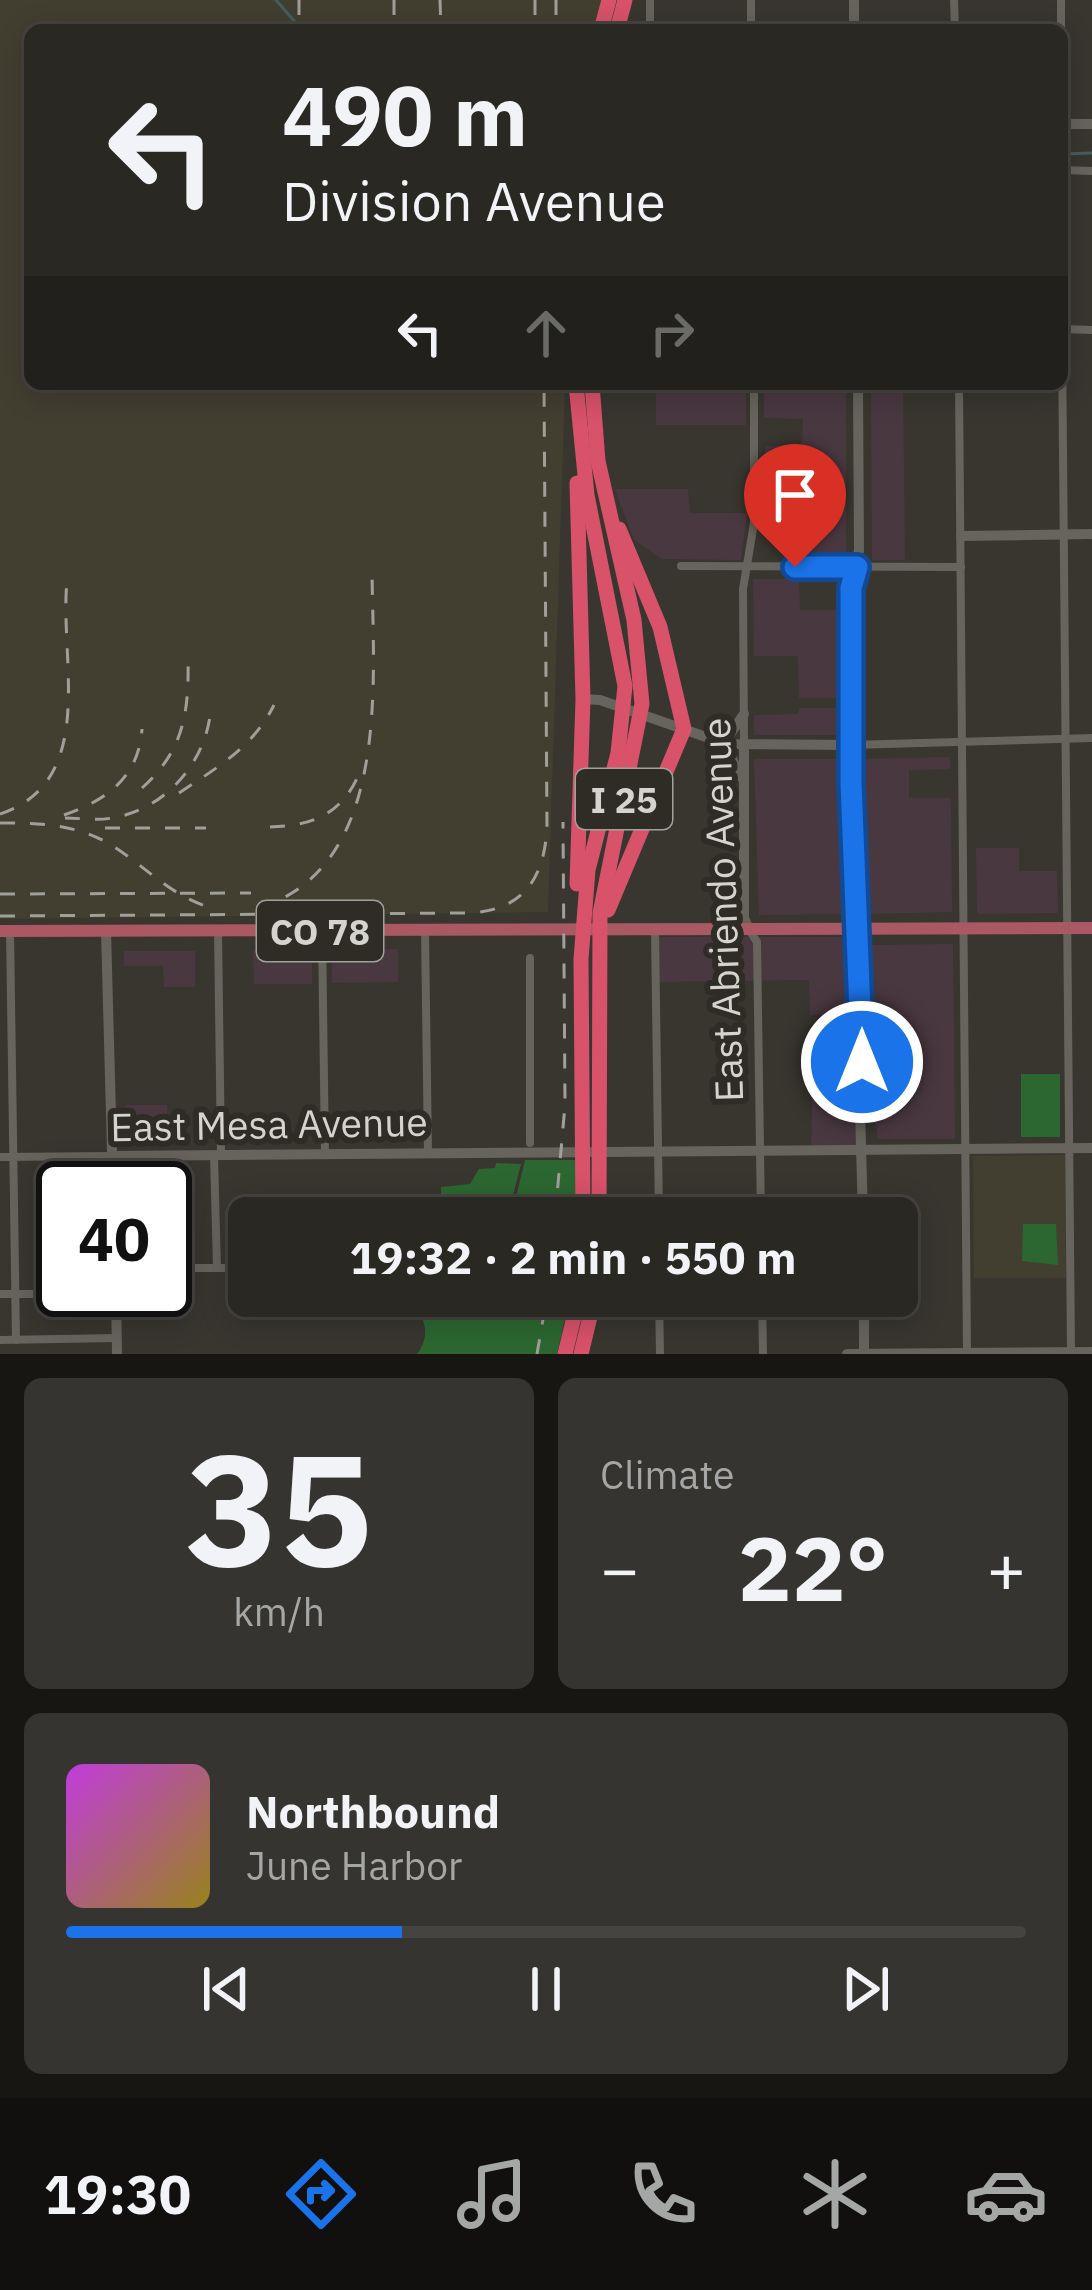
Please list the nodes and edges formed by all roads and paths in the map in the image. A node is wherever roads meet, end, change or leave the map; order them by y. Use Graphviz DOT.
graph roads {
  1 [pos="576,390"];
  2 [pos="592,390"];
  3 [pos="754,390"];
  4 [pos="858,390"];
  5 [pos="959,390"];
  6 [pos="1063,390"];
  7 [pos="576,413"];
  8 [pos="598,461"];
  9 [pos="1066,534"];
  10 [pos="1092,534"];
  11 [pos="961,536"];
  12 [pos="680,566"];
  13 [pos="857,567"];
  14 [pos="961,567"];
  15 [pos="746,568"];
  16 [pos="591,700"];
  17 [pos="744,714"];
  18 [pos="683,729"];
  19 [pos="704,736"];
  20 [pos="1067,738"];
  21 [pos="1092,738"];
  22 [pos="963,742"];
  23 [pos="850,745"];
  24 [pos="744,747"];
  25 [pos="744,784"];
  26 [pos="1067,928"];
  27 [pos="1092,928"];
  28 [pos="966,929"];
  29 [pos="749,930"];
  30 [pos="857,930"];
  31 [pos="5,931"];
  32 [pos="106,931"];
  33 [pos="218,931"];
  34 [pos="322,931"];
  35 [pos="424,931"];
  36 [pos="655,931"];
  37 [pos="530,958"];
  38 [pos="581,958"];
  39 [pos="599,967"];
  40 [pos="534,1148"];
  41 [pos="1069,1148"];
  42 [pos="1092,1148"];
  43 [pos="863,1149"];
  44 [pos="966,1149"];
  45 [pos="760,1150"];
  46 [pos="658,1151"];
  47 [pos="428,1153"];
  48 [pos="325,1154"];
  49 [pos="218,1155"];
  50 [pos="112,1156"];
  51 [pos="0,1157"];
  52 [pos="15,1157"];
  53 [pos="112,1161"];
  54 [pos="583,1197"];
  55 [pos="599,1197"];
  56 [pos="659,1197"];
  57 [pos="761,1197"];
  58 [pos="863,1197"];
  59 [pos="192,1268"];
  60 [pos="217,1268"];
  61 [pos="228,1268"];
  62 [pos="0,1294"];
  63 [pos="16,1294"];
  64 [pos="36,1294"];
  65 [pos="117,1317"];
  66 [pos="574,1317"];
  67 [pos="590,1317"];
  68 [pos="659,1317"];
  69 [pos="762,1317"];
  70 [pos="864,1317"];
  71 [pos="117,1338"];
  72 [pos="0,1340"];
  73 [pos="16,1340"];
  74 [pos="1092,1352"];
  75 [pos="968,1353"];
  76 [pos="1071,1353"];
  77 [pos="117,1354"];
  78 [pos="565,1354"];
  79 [pos="581,1354"];
  80 [pos="660,1354"];
  81 [pos="763,1354"];
  82 [pos="848,1354"];
  83 [pos="865,1354"];
  1 -- 7 [label="highway, I 25"];
  2 -- 8 [label="highway, I 25"];
  3 -- 15 [label="street, East Abriendo Avenue"];
  4 -- 13 [label="street"];
  5 -- 11 [label="street"];
  6 -- 9 [label="street"];
  7 -- 16 [label="highway"];
  7 -- 38 [label="highway, I 25"];
  8 -- 18 [label="highway"];
  8 -- 39 [label="highway, I 25"];
  9 -- 10 [label="street"];
  9 -- 11 [label="street"];
  9 -- 20 [label="street"];
  11 -- 14 [label="street"];
  12 -- 15 [label="street"];
  13 -- 14 [label="street"];
  13 -- 15 [label="street"];
  13 -- 23 [label="street"];
  14 -- 22 [label="street"];
  15 -- 17 [label="street, East Abriendo Avenue"];
  16 -- 18 [label="street"];
  16 -- 38 [label="highway"];
  17 -- 19 [label="street"];
  17 -- 24 [label="street, East Abriendo Avenue"];
  18 -- 19 [label="street"];
  18 -- 39 [label="highway"];
  19 -- 24 [label="street"];
  19 -- 25 [label="street"];
  20 -- 21 [label="street"];
  20 -- 22 [label="street"];
  20 -- 26 [label="street"];
  22 -- 23 [label="street"];
  22 -- 28 [label="street"];
  23 -- 24 [label="street"];
  23 -- 30 [label="street"];
  24 -- 25 [label="street, East Abriendo Avenue"];
  25 -- 29 [label="street, East Abriendo Avenue"];
  26 -- 27 [label="main road, CO 78"];
  26 -- 28 [label="main road, CO 78"];
  26 -- 41 [label="street"];
  28 -- 30 [label="main road, CO 78"];
  28 -- 44 [label="street"];
  29 -- 30 [label="main road, CO 78"];
  29 -- 36 [label="main road, CO 78"];
  29 -- 45 [label="street, East Abriendo Avenue"];
  30 -- 43 [label="street"];
  31 -- 32 [label="main road, CO 78"];
  31 -- 52 [label="street"];
  32 -- 33 [label="main road, CO 78"];
  32 -- 50 [label="street"];
  33 -- 34 [label="main road, CO 78"];
  33 -- 49 [label="street"];
  34 -- 35 [label="main road, CO 78"];
  34 -- 48 [label="street"];
  35 -- 36 [label="main road, CO 78"];
  35 -- 47 [label="street"];
  36 -- 46 [label="street"];
  37 -- 40 [label="street"];
  38 -- 54 [label="highway, I 25"];
  39 -- 55 [label="highway, I 25"];
  40 -- 46 [label="street, East Mesa Avenue"];
  40 -- 47 [label="street, East Mesa Avenue"];
  41 -- 42 [label="street, East Mesa Avenue"];
  41 -- 44 [label="street, East Mesa Avenue"];
  41 -- 76 [label="street"];
  43 -- 44 [label="street, East Mesa Avenue"];
  43 -- 45 [label="street, East Mesa Avenue"];
  43 -- 58 [label="street"];
  44 -- 75 [label="street"];
  45 -- 46 [label="street, East Mesa Avenue"];
  45 -- 57 [label="street, East Abriendo Avenue"];
  46 -- 56 [label="street"];
  47 -- 48 [label="street, East Mesa Avenue"];
  48 -- 49 [label="street, East Mesa Avenue"];
  49 -- 50 [label="street, East Mesa Avenue"];
  49 -- 60 [label="street"];
  50 -- 52 [label="street, East Mesa Avenue"];
  50 -- 53 [label="street"];
  51 -- 52 [label="street, East Mesa Avenue"];
  52 -- 63 [label="street"];
  59 -- 60 [label="street"];
  60 -- 61 [label="street"];
  62 -- 63 [label="street"];
  63 -- 64 [label="street"];
  63 -- 73 [label="street"];
  65 -- 71 [label="street"];
  66 -- 78 [label="highway"];
  67 -- 79 [label="highway"];
  68 -- 80 [label="street"];
  69 -- 81 [label="street"];
  70 -- 83 [label="street"];
  71 -- 73 [label="street"];
  71 -- 77 [label="street"];
  72 -- 73 [label="street"];
  74 -- 76 [label="street"];
  75 -- 76 [label="street"];
  75 -- 83 [label="street"];
  82 -- 83 [label="street"];
}
